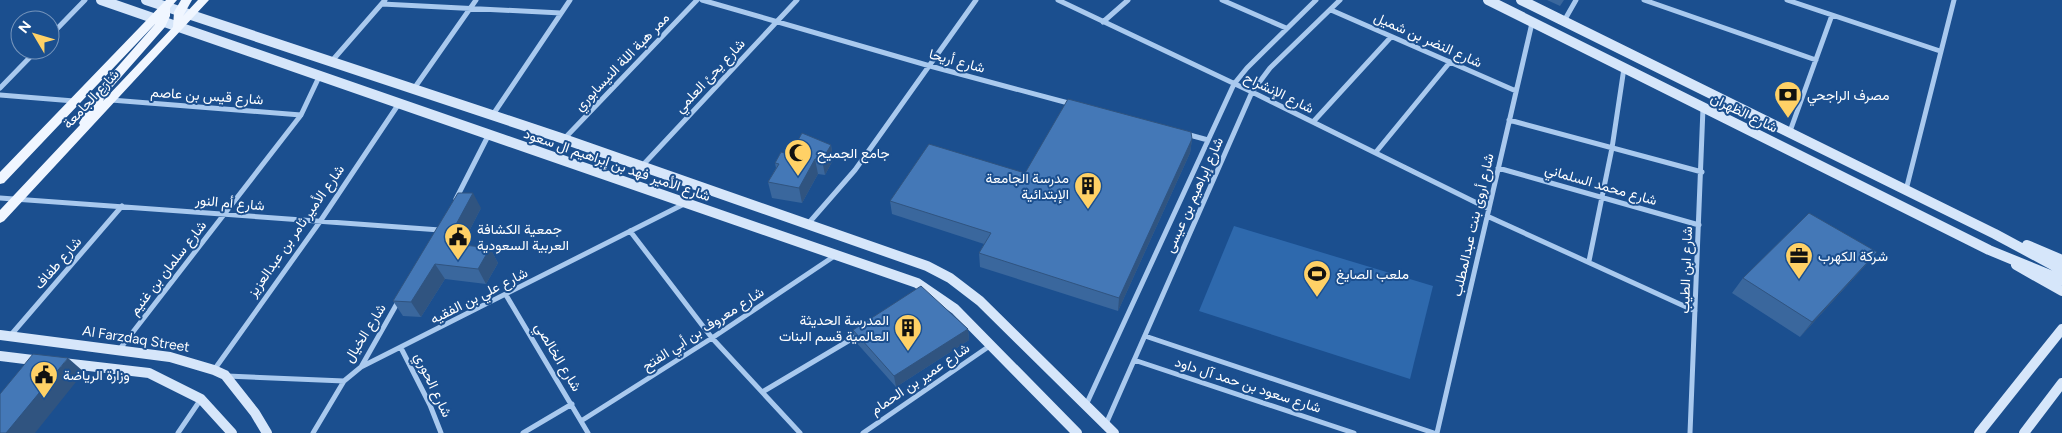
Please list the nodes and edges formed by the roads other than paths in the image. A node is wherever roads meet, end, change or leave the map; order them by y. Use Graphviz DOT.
graph roads {
  1 [pos="85,0"];
  2 [pos="101,0"];
  3 [pos="146,0"];
  4 [pos="188,0"];
  5 [pos="204,0"];
  6 [pos="476,0"];
  7 [pos="570,0"];
  8 [pos="697,0"];
  9 [pos="702,0"];
  10 [pos="796,0"];
  11 [pos="976,0"];
  12 [pos="1058,0"];
  13 [pos="1128,0"];
  14 [pos="1222,0"];
  15 [pos="1316,0"];
  16 [pos="1340,0"];
  17 [pos="1488,0"];
  18 [pos="1521,0"];
  19 [pos="1576,0"];
  20 [pos="1644,0"];
  21 [pos="1787,0"];
  22 [pos="1954,0"];
  23 [pos="383,2"];
  24 [pos="168,3"];
  25 [pos="470,8"];
  26 [pos="1331,10"];
  27 [pos="184,13"];
  28 [pos="561,13"];
  29 [pos="1832,15"];
  30 [pos="158,20"];
  31 [pos="777,20"];
  32 [pos="1563,21"];
  33 [pos="1103,22"];
  34 [pos="1532,23"];
  35 [pos="60,26"];
  36 [pos="178,27"];
  37 [pos="1286,28"];
  38 [pos="1391,37"];
  39 [pos="1940,51"];
  40 [pos="27,60"];
  41 [pos="1816,60"];
  42 [pos="330,62"];
  43 [pos="1450,62"];
  44 [pos="930,66"];
  45 [pos="1624,68"];
  46 [pos="319,76"];
  47 [pos="1234,84"];
  48 [pos="0,88"];
  49 [pos="413,90"];
  50 [pos="1516,90"];
  51 [pos="1252,92"];
  52 [pos="0,95"];
  53 [pos="111,100"];
  54 [pos="76,101"];
  55 [pos="1074,104"];
  56 [pos="398,105"];
  57 [pos="1703,108"];
  58 [pos="301,115"];
  59 [pos="492,116"];
  60 [pos="1510,120"];
  61 [pos="1313,122"];
  62 [pos="83,130"];
  63 [pos="1179,132"];
  64 [pos="1789,134"];
  65 [pos="488,136"];
  66 [pos="564,139"];
  67 [pos="1208,140"];
  68 [pos="1612,148"];
  69 [pos="1376,152"];
  70 [pos="641,167"];
  71 [pos="1498,168"];
  72 [pos="1702,172"];
  73 [pos="0,180"];
  74 [pos="1906,190"];
  75 [pos="1602,197"];
  76 [pos="0,198"];
  77 [pos="18,199"];
  78 [pos="687,203"];
  79 [pos="453,204"];
  80 [pos="122,206"];
  81 [pos="1489,209"];
  82 [pos="224,214"];
  83 [pos="1487,216"];
  84 [pos="0,218"];
  85 [pos="444,221"];
  86 [pos="319,223"];
  87 [pos="807,225"];
  88 [pos="1699,225"];
  89 [pos="440,230"];
  90 [pos="630,231"];
  91 [pos="1995,234"];
  92 [pos="435,238"];
  93 [pos="1989,250"];
  94 [pos="836,255"];
  95 [pos="2062,260"];
  96 [pos="1588,261"];
  97 [pos="2062,270"];
  98 [pos="2062,280"];
  99 [pos="2062,291"];
  100 [pos="506,294"];
  101 [pos="400,298"];
  102 [pos="1695,311"];
  103 [pos="2062,328"];
  104 [pos="862,332"];
  105 [pos="5,335"];
  106 [pos="1145,336"];
  107 [pos="712,338"];
  108 [pos="992,345"];
  109 [pos="402,348"];
  110 [pos="118,350"];
  111 [pos="0,356"];
  112 [pos="1134,360"];
  113 [pos="361,367"];
  114 [pos="219,373"];
  115 [pos="344,380"];
  116 [pos="2062,384"];
  117 [pos="764,391"];
  118 [pos="201,399"];
  119 [pos="572,404"];
  120 [pos="1086,405"];
  121 [pos="581,421"];
  122 [pos="1106,424"];
  123 [pos="178,433"];
  124 [pos="232,433"];
  125 [pos="267,433"];
  126 [pos="313,433"];
  127 [pos="441,433"];
  128 [pos="523,433"];
  129 [pos="588,433"];
  130 [pos="800,433"];
  131 [pos="863,433"];
  132 [pos="1077,433"];
  133 [pos="1114,433"];
  134 [pos="1354,433"];
  135 [pos="1436,433"];
  136 [pos="1690,433"];
  137 [pos="1979,433"];
  138 [pos="2024,433"];
  1 -- 35 [label="street"];
  2 -- 30 [label="main road, شارع الأمير فهد بن إبراهيم ال سعود"];
  3 -- 24 [label="main road, شارع الأمير فهد بن إبراهيم ال سعود"];
  4 -- 27 [label="main road"];
  5 -- 27 [label="main road, شارع الجامعة"];
  6 -- 25 [label="street"];
  7 -- 28 [label="street"];
  8 -- 66 [label="street, ممر هبة اللة النيسابوري"];
  9 -- 31 [label="street, شارع أريحا"];
  10 -- 31 [label="street, شارع يحئ العلمي"];
  11 -- 44 [label="street"];
  12 -- 33 [label="street, شارع الإنشراح"];
  13 -- 33 [label="street"];
  14 -- 37 [label="street"];
  15 -- 37 [label="street"];
  16 -- 26 [label="street, شارع إبراهيم بن عيسى"];
  17 -- 34 [label="main road, شارع الظهران"];
  18 -- 32 [label="main road, شارع الظهران"];
  19 -- 32 [label="street"];
  20 -- 41 [label="street"];
  21 -- 29 [label="street"];
  22 -- 39 [label="street"];
  23 -- 25 [label="street"];
  23 -- 42 [label="street"];
  24 -- 27 [label="main road, شارع الأمير فهد بن إبراهيم ال سعود"];
  24 -- 30 [label="main road, شارع الجامعة"];
  25 -- 28 [label="street"];
  25 -- 49 [label="street"];
  26 -- 38 [label="street, شارع النضر بن شميل"];
  26 -- 51 [label="street, شارع إبراهيم بن عيسى"];
  27 -- 36 [label="main road, شارع الجامعة"];
  27 -- 42 [label="main road, شارع الأمير فهد بن إبراهيم ال سعود"];
  28 -- 59 [label="street"];
  29 -- 39 [label="street"];
  29 -- 41 [label="street"];
  30 -- 36 [label="main road, شارع الأمير فهد بن إبراهيم ال سعود"];
  30 -- 54 [label="main road, شارع الجامعة"];
  30 -- 62 [label="main road"];
  31 -- 44 [label="street, شارع أريحا"];
  31 -- 70 [label="street, شارع يحئ العلمي"];
  32 -- 64 [label="main road, شارع الظهران"];
  33 -- 47 [label="street, شارع الإنشراح"];
  34 -- 45 [label="main road, شارع الظهران"];
  34 -- 50 [label="street, شارع أروى بنت عبدالمطلب"];
  36 -- 46 [label="main road, شارع الأمير فهد بن إبراهيم ال سعود"];
  36 -- 53 [label="main road, شارع الجامعة"];
  37 -- 47 [label="street"];
  38 -- 43 [label="street, شارع النضر بن شميل"];
  38 -- 61 [label="street"];
  39 -- 74 [label="street"];
  40 -- 48 [label="street"];
  41 -- 64 [label="street"];
  42 -- 49 [label="main road, شارع الأمير فهد بن إبراهيم ال سعود"];
  43 -- 50 [label="street, شارع النضر بن شميل"];
  43 -- 69 [label="street"];
  44 -- 55 [label="street, شارع أريحا"];
  44 -- 87 [label="street"];
  45 -- 57 [label="main road, شارع الظهران"];
  45 -- 68 [label="street"];
  46 -- 56 [label="main road, شارع الأمير فهد بن إبراهيم ال سعود"];
  46 -- 58 [label="street, شارع سلمان بن غنيم"];
  47 -- 51 [label="street, شارع الإنشراح"];
  47 -- 67 [label="street"];
  49 -- 59 [label="main road, شارع الأمير فهد بن إبراهيم ال سعود"];
  50 -- 60 [label="street, شارع أروى بنت عبدالمطلب"];
  51 -- 61 [label="street, شارع الإنشراح"];
  51 -- 106 [label="street, شارع إبراهيم بن عيسى"];
  52 -- 54 [label="street"];
  53 -- 58 [label="street, شارع قيس بن عاصم"];
  53 -- 62 [label="main road, شارع الجامعة"];
  54 -- 73 [label="main road, شارع الجامعة"];
  56 -- 65 [label="main road, شارع الأمير فهد بن إبراهيم ال سعود"];
  56 -- 86 [label="street, شارع الأمير ثامر بن عبدالعزيز"];
  57 -- 72 [label="street, شارع ابن الطيب"];
  57 -- 93 [label="main road, شارع الظهران"];
  58 -- 82 [label="street, شارع سلمان بن غنيم"];
  59 -- 66 [label="main road, شارع الأمير فهد بن إبراهيم ال سعود"];
  60 -- 68 [label="street"];
  60 -- 71 [label="street, شارع أروى بنت عبدالمطلب"];
  61 -- 69 [label="street, شارع الإنشراح"];
  62 -- 77 [label="main road, شارع الجامعة"];
  63 -- 67 [label="street"];
  64 -- 74 [label="main road, شارع الظهران"];
  65 -- 78 [label="main road, شارع الأمير فهد بن إبراهيم ال سعود"];
  65 -- 79 [label="street"];
  66 -- 70 [label="main road, شارع الأمير فهد بن إبراهيم ال سعود"];
  67 -- 120 [label="street"];
  68 -- 72 [label="street"];
  68 -- 75 [label="street"];
  69 -- 81 [label="street, شارع الإنشراح"];
  70 -- 87 [label="main road, شارع الأمير فهد بن إبراهيم ال سعود"];
  71 -- 75 [label="street, شارع محمد السلماني"];
  71 -- 81 [label="street, شارع أروى بنت عبدالمطلب"];
  72 -- 88 [label="street, شارع ابن الطيب"];
  74 -- 91 [label="main road, شارع الظهران"];
  75 -- 88 [label="street, شارع محمد السلماني"];
  75 -- 96 [label="street"];
  76 -- 77 [label="street, شارع أم النور"];
  77 -- 80 [label="street, شارع أم النور"];
  77 -- 84 [label="main road, شارع الجامعة"];
  78 -- 90 [label="street, شارع علي بن الفقيه"];
  78 -- 94 [label="main road, شارع الأمير فهد بن إبراهيم ال سعود"];
  80 -- 82 [label="street, شارع أم النور"];
  80 -- 105 [label="street, شارع طفاف"];
  81 -- 83 [label="street, شارع أروى بنت عبدالمطلب"];
  82 -- 86 [label="street, شارع أم النور"];
  82 -- 110 [label="street, شارع سلمان بن غنيم"];
  83 -- 96 [label="street"];
  83 -- 135 [label="street, شارع أروى بنت عبدالمطلب"];
  85 -- 89 [label="street"];
  86 -- 89 [label="street, شارع أم النور"];
  86 -- 114 [label="street, شارع الأمير ثامر بن عبدالعزيز"];
  87 -- 120 [label="main road, شارع الأمير فهد بن إبراهيم ال سعود"];
  88 -- 102 [label="street, شارع ابن الطيب"];
  89 -- 92 [label="street"];
  90 -- 100 [label="street, شارع علي بن الفقيه"];
  90 -- 107 [label="street"];
  91 -- 95 [label="main road"];
  91 -- 97 [label="main road"];
  93 -- 98 [label="main road"];
  93 -- 99 [label="main road"];
  94 -- 107 [label="street, شارع معروف بن أبي الفتح"];
  94 -- 108 [label="main road, شارع الأمير فهد بن إبراهيم ال سعود"];
  96 -- 102 [label="street"];
  100 -- 109 [label="street, شارع علي بن الفقيه"];
  100 -- 119 [label="street, شارع الخالصي"];
  101 -- 113 [label="street, شارع الخيال"];
  102 -- 136 [label="street, شارع ابن الطيب"];
  103 -- 137 [label="main road"];
  104 -- 117 [label="street"];
  105 -- 110 [label="main road, Al Farzdaq Street"];
  106 -- 112 [label="street, شارع إبراهيم بن عيسى"];
  106 -- 135 [label="street"];
  107 -- 117 [label="street"];
  107 -- 121 [label="street, شارع معروف بن أبي الفتح"];
  108 -- 131 [label="street, شارع عمير بن الحمام"];
  108 -- 132 [label="main road, شارع الأمير فهد بن إبراهيم ال سعود"];
  109 -- 113 [label="street, شارع علي بن الفقيه"];
  109 -- 127 [label="street, شارع الحوري"];
  110 -- 114 [label="main road, Al Farzdaq Street"];
  111 -- 118 [label="main road"];
  112 -- 122 [label="street, شارع إبراهيم بن عيسى"];
  112 -- 134 [label="street, شارع سعود بن حمد آل داود"];
  113 -- 115 [label="street, شارع الخيال"];
  114 -- 115 [label="street"];
  114 -- 125 [label="main road"];
  115 -- 126 [label="street, شارع الخيال"];
  116 -- 138 [label="main road"];
  117 -- 130 [label="street"];
  118 -- 123 [label="street"];
  118 -- 124 [label="main road"];
  119 -- 121 [label="street, شارع الخالصي"];
  119 -- 128 [label="street"];
  120 -- 122 [label="main road, شارع الأمير فهد بن إبراهيم ال سعود"];
  121 -- 129 [label="street, شارع الخالصي"];
  122 -- 133 [label="main road, شارع الأمير فهد بن إبراهيم ال سعود"];
}
